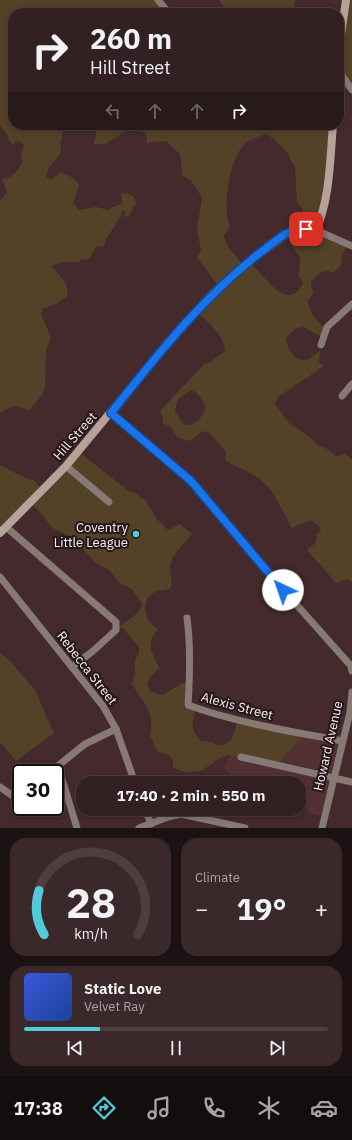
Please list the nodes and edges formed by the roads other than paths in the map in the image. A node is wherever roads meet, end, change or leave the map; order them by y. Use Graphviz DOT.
graph roads {
  1 [pos="158,0"];
  2 [pos="346,0"];
  3 [pos="165,8"];
  4 [pos="344,14"];
  5 [pos="344,78"];
  6 [pos="352,90"];
  7 [pos="332,130"];
  8 [pos="316,230"];
  9 [pos="352,246"];
  10 [pos="352,304"];
  11 [pos="321,345"];
  12 [pos="352,384"];
  13 [pos="342,396"];
  14 [pos="111,413"];
  15 [pos="66,466"];
  16 [pos="109,502"];
  17 [pos="3,530"];
  18 [pos="0,577"];
  19 [pos="187,618"];
  20 [pos="72,667"];
  21 [pos="352,671"];
  22 [pos="352,692"];
  23 [pos="351,712"];
  24 [pos="116,729"];
  25 [pos="342,741"];
  26 [pos="241,757"];
  27 [pos="60,764"];
  28 [pos="133,776"];
  29 [pos="334,778"];
  30 [pos="352,782"];
  31 [pos="0,786"];
  32 [pos="64,786"];
  33 [pos="12,795"];
  34 [pos="148,816"];
  35 [pos="151,824"];
  36 [pos="77,828"];
  37 [pos="140,828"];
  38 [pos="245,828"];
  39 [pos="322,828"];
  1 -- 3 [label="street"];
  2 -- 4 [label="street"];
  5 -- 6 [label="street"];
  7 -- 8 [label="street"];
  8 -- 9 [label="street, Hill Street"];
  8 -- 14 [label="street, Hill Street"];
  10 -- 11 [label="street"];
  12 -- 13 [label="street"];
  14 -- 15 [label="street, Hill Street"];
  14 -- 21 [label="street"];
  15 -- 16 [label="street"];
  15 -- 17 [label="street, Hill Street"];
  17 -- 20 [label="street"];
  18 -- 20 [label="street, Rebecca Street"];
  19 -- 25 [label="street, Alexis Street"];
  20 -- 24 [label="street, Rebecca Street"];
  22 -- 23 [label="street, Howard Avenue"];
  23 -- 25 [label="street, Howard Avenue"];
  24 -- 27 [label="street"];
  24 -- 28 [label="street, Rebecca Street"];
  25 -- 29 [label="street, Howard Avenue"];
  26 -- 29 [label="street"];
  29 -- 30 [label="street"];
  29 -- 39 [label="street, Howard Avenue"];
  31 -- 33 [label="street"];
  32 -- 36 [label="street"];
  34 -- 35 [label="street"];
  35 -- 37 [label="street"];
  35 -- 38 [label="street"];
}
